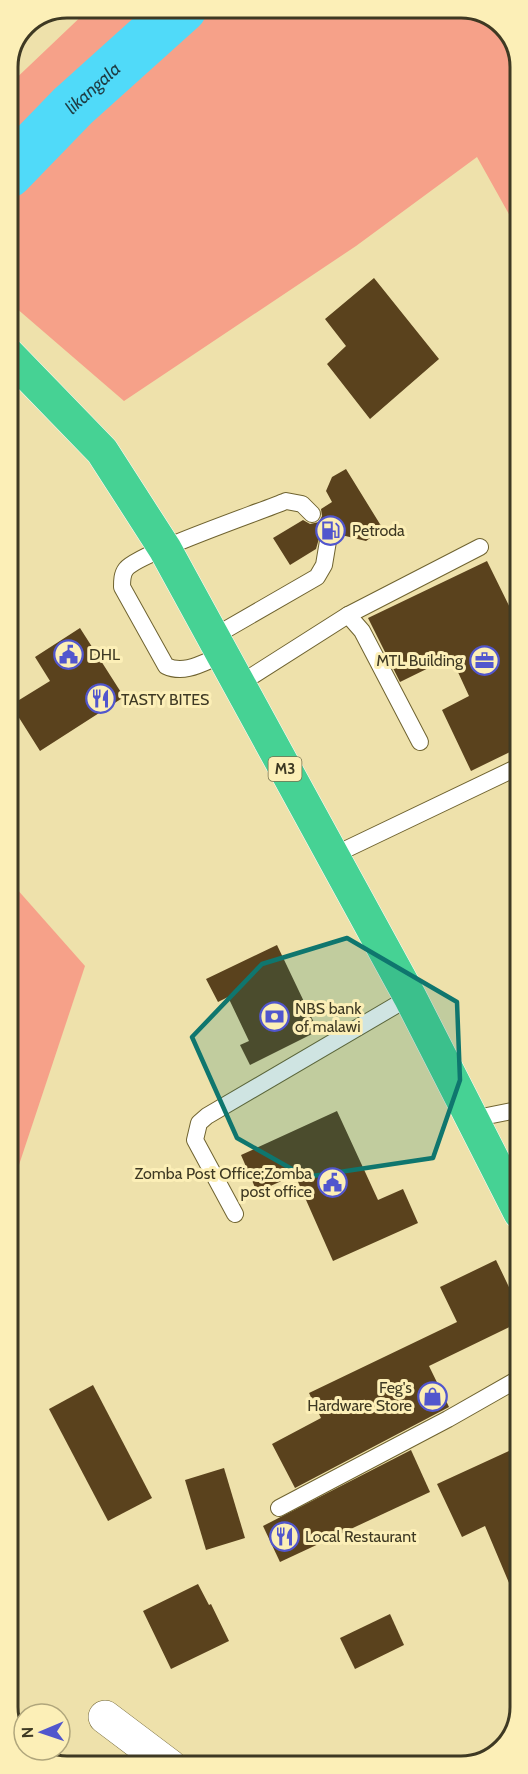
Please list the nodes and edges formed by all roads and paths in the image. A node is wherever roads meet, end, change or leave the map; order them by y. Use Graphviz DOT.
graph roads {
  1 [pos="18,364"];
  2 [pos="312,514"];
  3 [pos="328,542"];
  4 [pos="480,547"];
  5 [pos="165,549"];
  6 [pos="348,615"];
  7 [pos="218,646"];
  8 [pos="238,685"];
  9 [pos="420,742"];
  10 [pos="510,771"];
  11 [pos="332,856"];
  12 [pos="410,998"];
  13 [pos="510,1112"];
  14 [pos="472,1119"];
  15 [pos="510,1193"];
  16 [pos="235,1214"];
  17 [pos="510,1384"];
  18 [pos="279,1508"];
  19 [pos="105,1717"];
  20 [pos="157,1756"];
  1 -- 5 [label="highway, M3"];
  2 -- 5 [label="lane"];
  3 -- 7 [label="lane"];
  4 -- 6 [label="lane"];
  5 -- 7 [label="highway, M3"];
  5 -- 7 [label="lane"];
  6 -- 8 [label="lane"];
  6 -- 9 [label="lane"];
  7 -- 8 [label="highway, M3"];
  8 -- 11 [label="highway, M3"];
  10 -- 11 [label="lane"];
  11 -- 12 [label="highway, M3"];
  12 -- 14 [label="highway, M3"];
  12 -- 16 [label="lane"];
  13 -- 14 [label="lane"];
  14 -- 15 [label="highway, M3"];
  17 -- 18 [label="lane"];
  19 -- 20 [label="street"];
}
